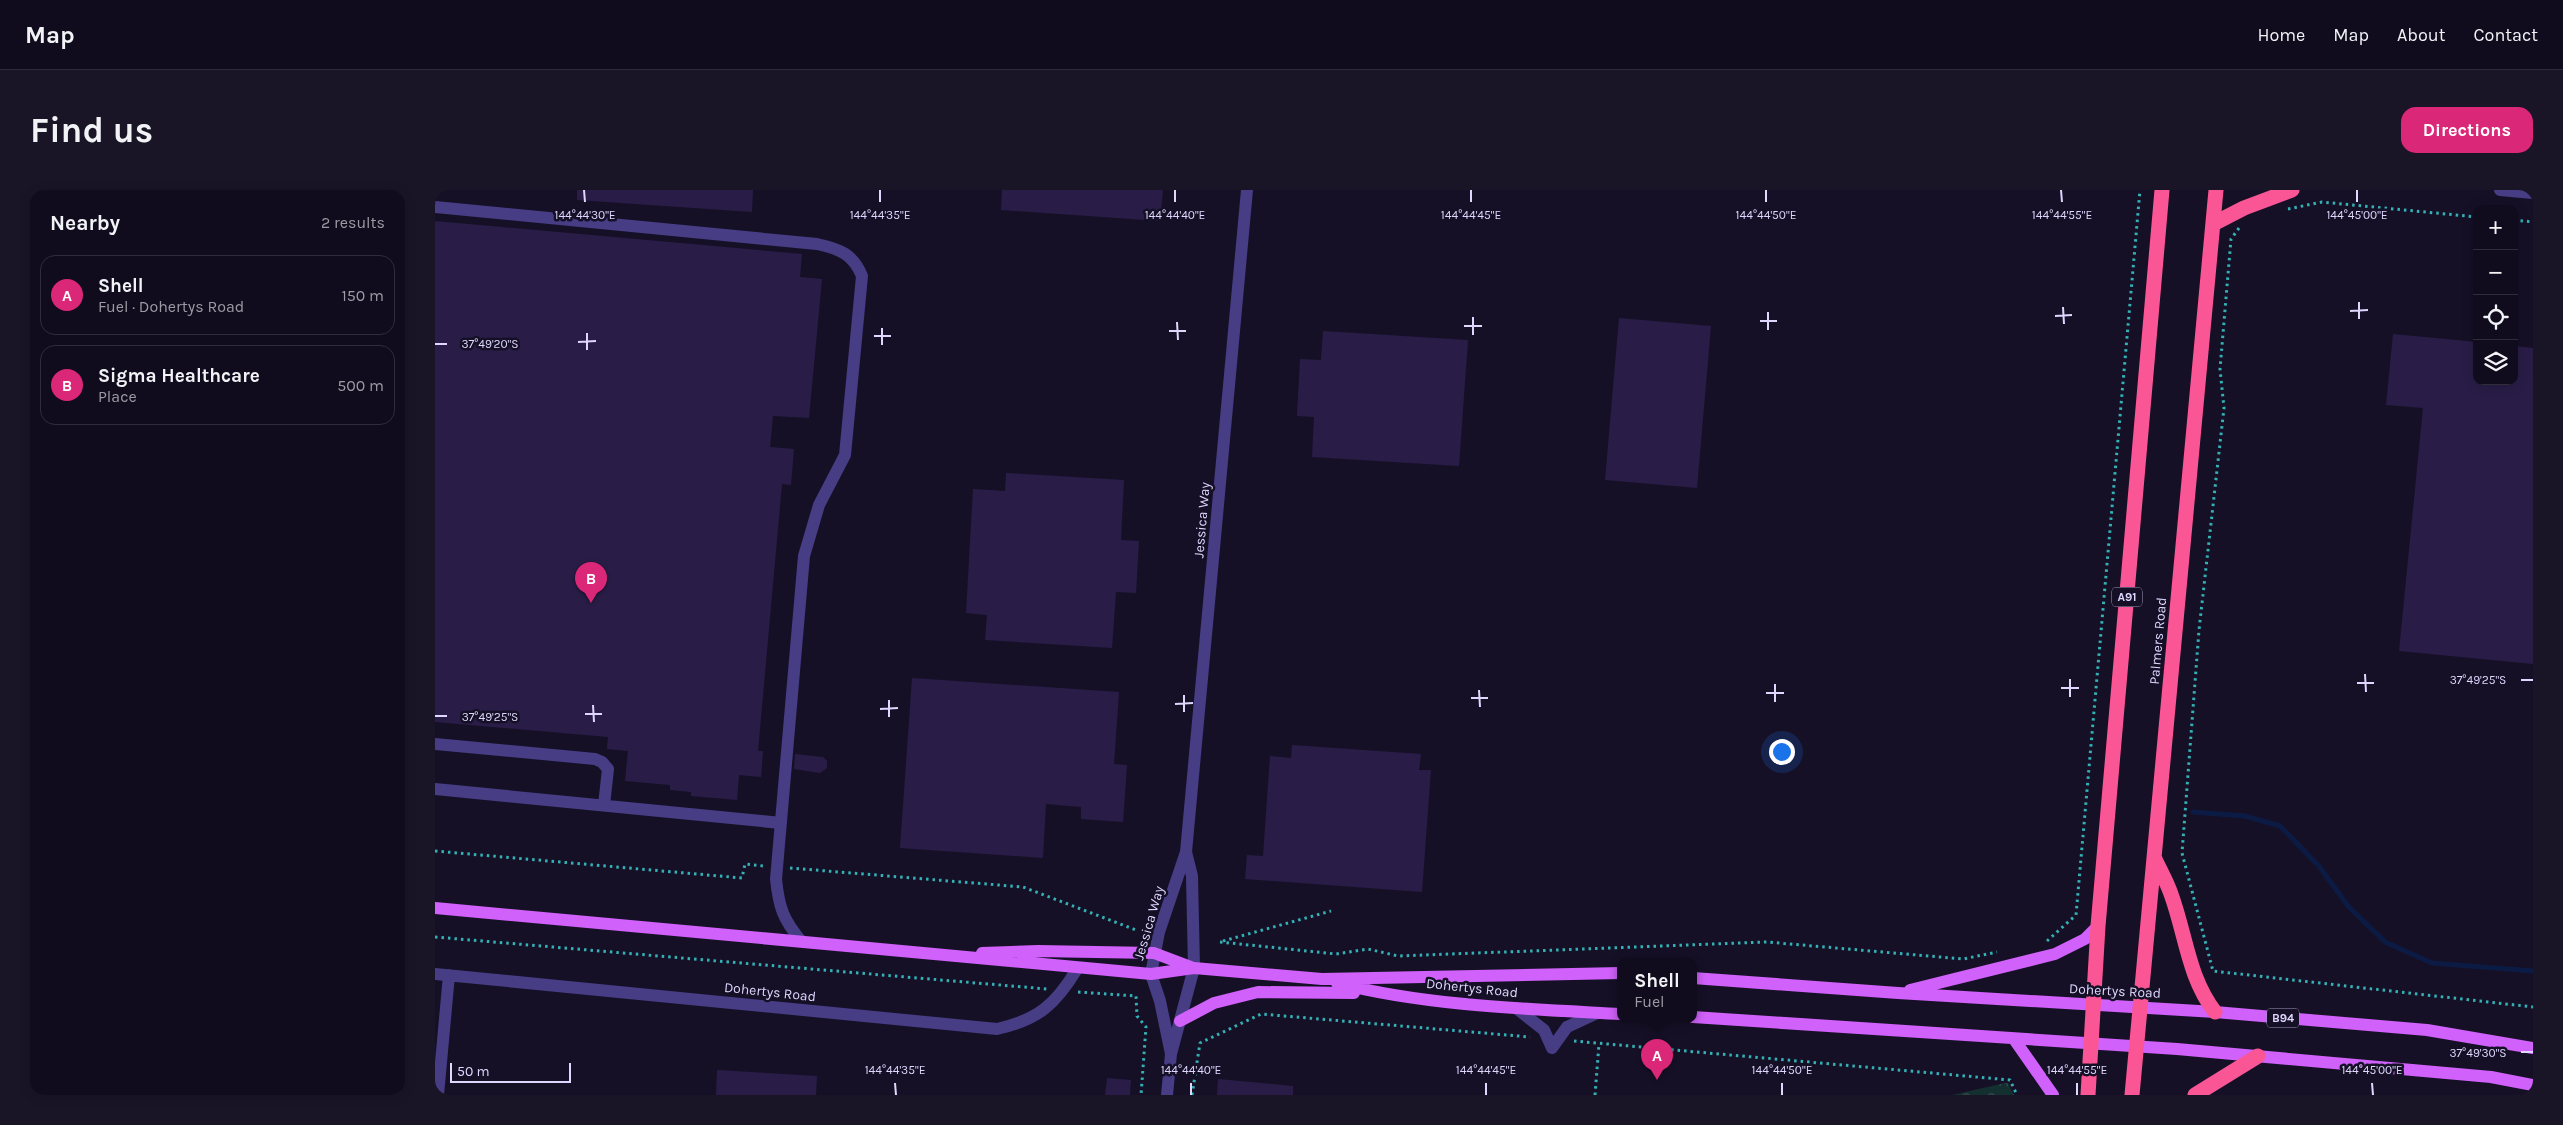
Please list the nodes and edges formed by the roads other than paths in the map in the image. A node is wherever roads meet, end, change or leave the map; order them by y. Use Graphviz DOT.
graph roads {
  1 [pos="1247,190"];
  2 [pos="2162,190"];
  3 [pos="2216,190"];
  4 [pos="2292,190"];
  5 [pos="2501,190"];
  6 [pos="2533,193"];
  7 [pos="435,207"];
  8 [pos="2213,224"];
  9 [pos="435,744"];
  10 [pos="435,789"];
  11 [pos="604,806"];
  12 [pos="781,822"];
  13 [pos="1186,852"];
  14 [pos="2154,857"];
  15 [pos="435,908"];
  16 [pos="2099,926"];
  17 [pos="801,941"];
  18 [pos="1153,953"];
  19 [pos="952,955"];
  20 [pos="1194,968"];
  21 [pos="1077,969"];
  22 [pos="1617,973"];
  23 [pos="435,974"];
  24 [pos="1151,974"];
  25 [pos="449,975"];
  26 [pos="1697,978"];
  27 [pos="1322,979"];
  28 [pos="1374,993"];
  29 [pos="1898,993"];
  30 [pos="2093,1005"];
  31 [pos="1516,1008"];
  32 [pos="2140,1008"];
  33 [pos="2215,1012"];
  34 [pos="1597,1013"];
  35 [pos="1617,1014"];
  36 [pos="1697,1017"];
  37 [pos="1180,1021"];
  38 [pos="2014,1038"];
  39 [pos="2091,1043"];
  40 [pos="2137,1046"];
  41 [pos="2533,1048"];
  42 [pos="1171,1054"];
  43 [pos="2258,1056"];
  44 [pos="2533,1084"];
  45 [pos="437,1095"];
  46 [pos="1167,1095"];
  47 [pos="2053,1095"];
  48 [pos="2088,1095"];
  49 [pos="2132,1095"];
  50 [pos="2195,1095"];
  1 -- 13 [label="street, Jessica Way"];
  2 -- 16 [label="highway, A91"];
  3 -- 8 [label="highway, Palmers Road"];
  4 -- 8 [label="highway"];
  5 -- 6 [label="street"];
  7 -- 12 [label="street"];
  8 -- 14 [label="highway, Palmers Road"];
  9 -- 11 [label="street"];
  10 -- 11 [label="street"];
  11 -- 12 [label="street"];
  12 -- 17 [label="street"];
  13 -- 18 [label="street, Jessica Way"];
  13 -- 20 [label="street, Jessica Way"];
  14 -- 32 [label="highway, Palmers Road"];
  14 -- 33 [label="highway"];
  15 -- 17 [label="main road, Dohertys Road"];
  16 -- 29 [label="main road"];
  16 -- 30 [label="highway, A91"];
  17 -- 19 [label="main road, Dohertys Road"];
  18 -- 19 [label="main road, Dohertys Road"];
  18 -- 20 [label="main road, Dohertys Road"];
  18 -- 24 [label="street, Jessica Way"];
  19 -- 21 [label="main road, Dohertys Road"];
  20 -- 24 [label="main road, Dohertys Road"];
  20 -- 27 [label="main road, Dohertys Road"];
  20 -- 37 [label="street, Jessica Way"];
  21 -- 24 [label="main road, Dohertys Road"];
  21 -- 25 [label="street, Dohertys Road"];
  22 -- 27 [label="main road, Dohertys Road"];
  23 -- 25 [label="street, Dohertys Road"];
  24 -- 42 [label="street"];
  25 -- 45 [label="street"];
  26 -- 29 [label="main road, Dohertys Road / B94"];
  27 -- 28 [label="main road, Dohertys Road"];
  28 -- 31 [label="main road, Dohertys Road"];
  28 -- 37 [label="main road"];
  29 -- 30 [label="main road, Dohertys Road / B94"];
  30 -- 32 [label="main road, Dohertys Road / B94"];
  30 -- 39 [label="highway, A91"];
  31 -- 34 [label="main road, Dohertys Road"];
  31 -- 34 [label="street"];
  32 -- 33 [label="main road, Dohertys Road / B94"];
  32 -- 40 [label="highway, Palmers Road"];
  33 -- 41 [label="main road, Dohertys Road / B94"];
  34 -- 35 [label="main road, Dohertys Road"];
  36 -- 38 [label="main road"];
  37 -- 42 [label="street, Jessica Way"];
  38 -- 39 [label="main road"];
  38 -- 47 [label="main road"];
  39 -- 40 [label="main road"];
  39 -- 48 [label="highway, A91"];
  40 -- 43 [label="main road"];
  40 -- 49 [label="highway, Palmers Road"];
  42 -- 46 [label="street"];
  43 -- 44 [label="main road"];
  43 -- 50 [label="highway"];
}
